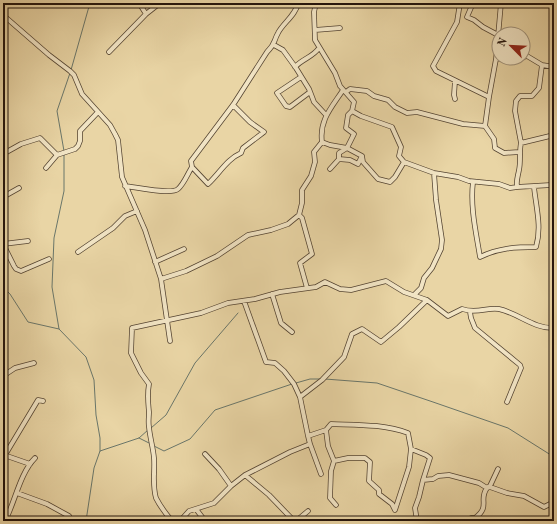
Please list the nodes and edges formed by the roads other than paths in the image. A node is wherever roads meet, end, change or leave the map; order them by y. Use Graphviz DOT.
graph roads {
  1 [pos="139,3"];
  2 [pos="160,3"];
  3 [pos="298,3"];
  4 [pos="316,3"];
  5 [pos="460,3"];
  6 [pos="472,3"];
  7 [pos="492,3"];
  8 [pos="497,3"];
  9 [pos="501,3"];
  10 [pos="146,14"];
  11 [pos="3,15"];
  12 [pos="499,26"];
  13 [pos="340,28"];
  14 [pos="315,30"];
  15 [pos="491,31"];
  16 [pos="274,45"];
  17 [pos="319,48"];
  18 [pos="108,52"];
  19 [pos="531,58"];
  20 [pos="542,65"];
  21 [pos="495,66"];
  22 [pos="295,67"];
  23 [pos="554,67"];
  24 [pos="301,77"];
  25 [pos="554,78"];
  26 [pos="456,81"];
  27 [pos="553,90"];
  28 [pos="344,91"];
  29 [pos="310,92"];
  30 [pos="489,97"];
  31 [pos="456,99"];
  32 [pos="554,101"];
  33 [pos="233,105"];
  34 [pos="352,111"];
  35 [pos="98,112"];
  36 [pos="326,116"];
  37 [pos="485,126"];
  38 [pos="554,135"];
  39 [pos="322,142"];
  40 [pos="521,143"];
  41 [pos="347,148"];
  42 [pos="519,152"];
  43 [pos="3,154"];
  44 [pos="57,155"];
  45 [pos="362,156"];
  46 [pos="339,159"];
  47 [pos="404,162"];
  48 [pos="192,167"];
  49 [pos="46,168"];
  50 [pos="330,169"];
  51 [pos="434,173"];
  52 [pos="473,182"];
  53 [pos="125,186"];
  54 [pos="517,187"];
  55 [pos="534,187"];
  56 [pos="19,188"];
  57 [pos="554,188"];
  58 [pos="3,197"];
  59 [pos="137,211"];
  60 [pos="299,215"];
  61 [pos="28,241"];
  62 [pos="3,244"];
  63 [pos="184,250"];
  64 [pos="78,252"];
  65 [pos="49,259"];
  66 [pos="155,262"];
  67 [pos="161,279"];
  68 [pos="307,288"];
  69 [pos="272,294"];
  70 [pos="414,295"];
  71 [pos="427,300"];
  72 [pos="244,301"];
  73 [pos="470,312"];
  74 [pos="167,320"];
  75 [pos="554,328"];
  76 [pos="292,332"];
  77 [pos="170,341"];
  78 [pos="34,363"];
  79 [pos="3,376"];
  80 [pos="300,397"];
  81 [pos="43,401"];
  82 [pos="507,402"];
  83 [pos="326,430"];
  84 [pos="308,436"];
  85 [pos="310,444"];
  86 [pos="411,450"];
  87 [pos="205,454"];
  88 [pos="4,455"];
  89 [pos="35,458"];
  90 [pos="334,461"];
  91 [pos="30,464"];
  92 [pos="498,469"];
  93 [pos="321,474"];
  94 [pos="245,475"];
  95 [pos="423,480"];
  96 [pos="231,486"];
  97 [pos="487,488"];
  98 [pos="17,493"];
  99 [pos="554,502"];
  100 [pos="336,505"];
  101 [pos="196,509"];
  102 [pos="308,511"];
  103 [pos="69,516"];
  104 [pos="5,521"];
  105 [pos="172,521"];
  106 [pos="180,521"];
  107 [pos="205,521"];
  108 [pos="295,521"];
  109 [pos="417,521"];
  110 [pos="466,521"];
  1 -- 10 [label="street"];
  2 -- 10 [label="street"];
  3 -- 16 [label="street"];
  4 -- 14 [label="street"];
  5 -- 26 [label="street"];
  6 -- 15 [label="street"];
  7 -- 8 [label="street"];
  9 -- 12 [label="street"];
  10 -- 18 [label="street"];
  11 -- 35 [label="street"];
  13 -- 14 [label="street"];
  14 -- 17 [label="street"];
  16 -- 22 [label="street"];
  16 -- 33 [label="street"];
  17 -- 22 [label="street"];
  17 -- 28 [label="street"];
  19 -- 20 [label="street"];
  20 -- 23 [label="street"];
  20 -- 40 [label="street"];
  21 -- 30 [label="street"];
  22 -- 24 [label="street"];
  24 -- 29 [label="street"];
  24 -- 29 [label="street"];
  25 -- 27 [label="street"];
  26 -- 30 [label="street"];
  26 -- 31 [label="street"];
  27 -- 32 [label="street"];
  28 -- 34 [label="street"];
  28 -- 36 [label="street"];
  28 -- 37 [label="street"];
  29 -- 36 [label="street"];
  30 -- 37 [label="street"];
  33 -- 48 [label="street"];
  33 -- 48 [label="street"];
  34 -- 41 [label="street"];
  34 -- 47 [label="street"];
  35 -- 44 [label="street"];
  35 -- 53 [label="street"];
  36 -- 39 [label="street"];
  37 -- 42 [label="street"];
  38 -- 40 [label="street"];
  39 -- 41 [label="street"];
  39 -- 60 [label="street"];
  40 -- 42 [label="street"];
  41 -- 45 [label="street"];
  41 -- 46 [label="street"];
  42 -- 54 [label="street"];
  43 -- 44 [label="street"];
  44 -- 49 [label="street"];
  45 -- 46 [label="street"];
  45 -- 47 [label="street"];
  46 -- 50 [label="street"];
  47 -- 51 [label="street"];
  48 -- 53 [label="street"];
  51 -- 52 [label="street"];
  51 -- 70 [label="street"];
  52 -- 54 [label="street"];
  52 -- 55 [label="street"];
  53 -- 59 [label="street"];
  54 -- 55 [label="street"];
  55 -- 57 [label="street"];
  56 -- 58 [label="street"];
  59 -- 64 [label="street"];
  59 -- 66 [label="street"];
  60 -- 67 [label="street"];
  60 -- 68 [label="street"];
  61 -- 62 [label="street"];
  62 -- 65 [label="street"];
  63 -- 66 [label="street"];
  66 -- 67 [label="street"];
  67 -- 74 [label="street"];
  68 -- 69 [label="street"];
  68 -- 70 [label="street"];
  69 -- 72 [label="street"];
  69 -- 76 [label="street"];
  70 -- 71 [label="street"];
  71 -- 73 [label="street"];
  71 -- 80 [label="street"];
  72 -- 74 [label="street"];
  72 -- 80 [label="street"];
  73 -- 75 [label="street"];
  73 -- 82 [label="street"];
  74 -- 77 [label="street"];
  74 -- 105 [label="street"];
  78 -- 79 [label="street"];
  80 -- 84 [label="street"];
  81 -- 88 [label="street"];
  83 -- 84 [label="street"];
  83 -- 86 [label="street"];
  83 -- 90 [label="street"];
  84 -- 85 [label="street"];
  85 -- 93 [label="street"];
  85 -- 94 [label="street"];
  86 -- 90 [label="street"];
  86 -- 95 [label="street"];
  87 -- 96 [label="street"];
  88 -- 91 [label="street"];
  89 -- 91 [label="street"];
  90 -- 100 [label="street"];
  91 -- 98 [label="street"];
  92 -- 97 [label="street"];
  94 -- 96 [label="street"];
  94 -- 108 [label="street"];
  95 -- 97 [label="street"];
  95 -- 109 [label="street"];
  96 -- 101 [label="street"];
  97 -- 99 [label="street"];
  97 -- 110 [label="street"];
  98 -- 103 [label="street"];
  98 -- 104 [label="street"];
  101 -- 106 [label="street"];
  101 -- 107 [label="street"];
  102 -- 108 [label="street"];
}
